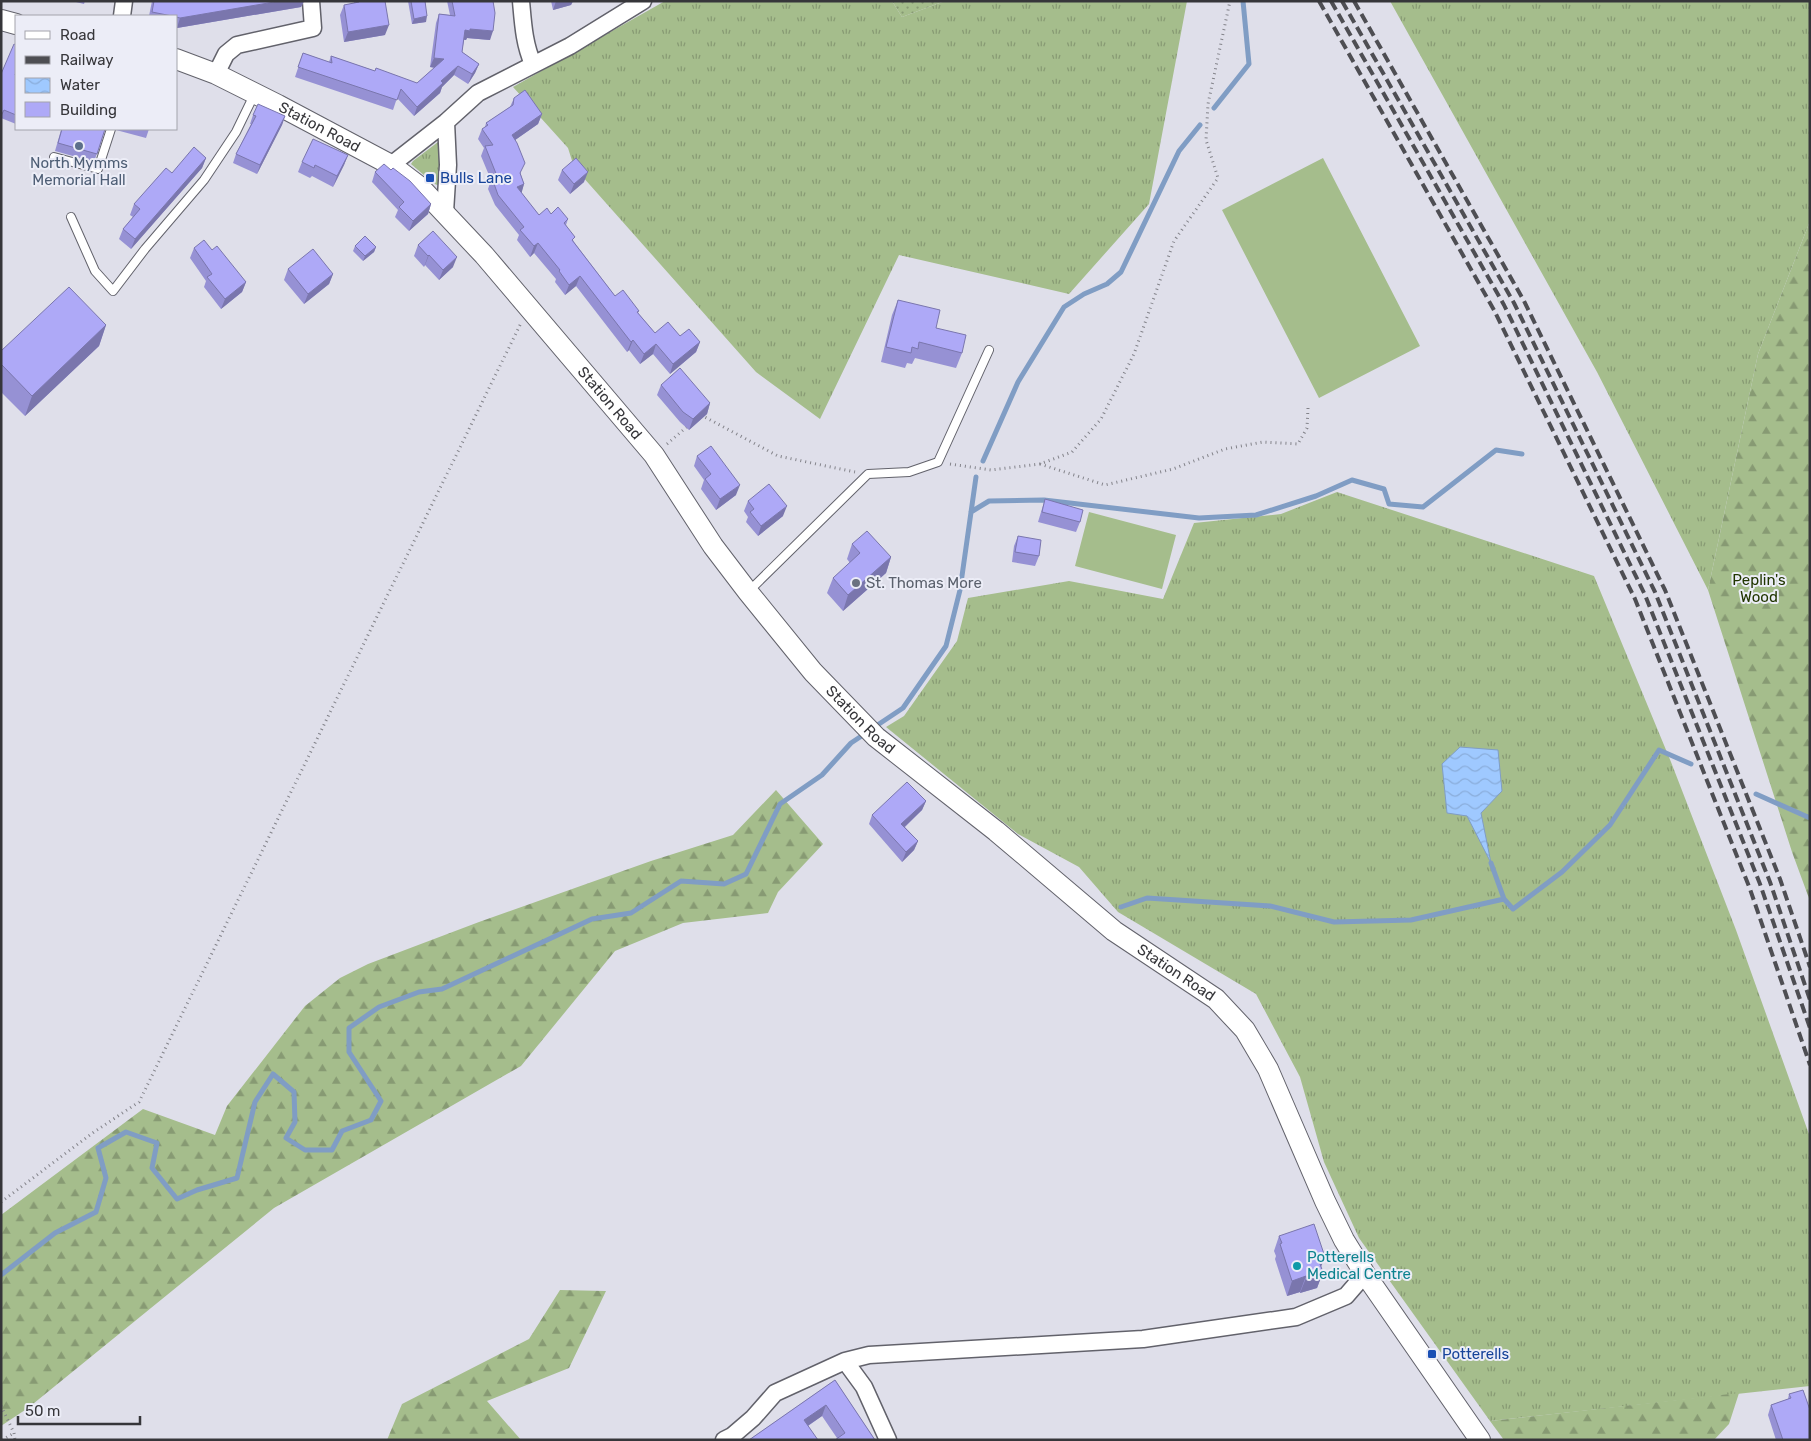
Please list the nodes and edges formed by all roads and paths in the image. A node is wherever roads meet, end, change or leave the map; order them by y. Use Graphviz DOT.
graph roads {
  1 [pos="124,1"];
  2 [pos="311,1"];
  3 [pos="521,1"];
  4 [pos="643,1"];
  5 [pos="1230,1"];
  6 [pos="122,15"];
  7 [pos="1,20"];
  8 [pos="15,24"];
  9 [pos="178,60"];
  10 [pos="533,64"];
  11 [pos="216,74"];
  12 [pos="255,93"];
  13 [pos="446,122"];
  14 [pos="111,130"];
  15 [pos="54,157"];
  16 [pos="391,165"];
  17 [pos="445,212"];
  18 [pos="71,217"];
  19 [pos="528,306"];
  20 [pos="989,350"];
  21 [pos="1308,408"];
  22 [pos="654,455"];
  23 [pos="938,462"];
  24 [pos="1040,464"];
  25 [pos="868,474"];
  26 [pos="748,592"];
  27 [pos="1,1202"];
  28 [pos="1365,1274"];
  29 [pos="845,1360"];
  30 [pos="1,1406"];
  31 [pos="14,1433"];
  32 [pos="2,1440"];
  33 [pos="15,1440"];
  34 [pos="724,1440"];
  35 [pos="888,1440"];
  36 [pos="1480,1440"];
  1 -- 6 [label="street"];
  2 -- 11 [label="street"];
  3 -- 10 [label="street"];
  4 -- 10 [label="street"];
  5 -- 24 [label="path"];
  7 -- 8 [label="street"];
  9 -- 11 [label="street, Station Road"];
  10 -- 13 [label="street"];
  11 -- 12 [label="street, Station Road"];
  12 -- 16 [label="street, Station Road"];
  12 -- 18 [label="lane"];
  13 -- 16 [label="street"];
  13 -- 17 [label="street"];
  14 -- 15 [label="lane"];
  16 -- 17 [label="street, Station Road"];
  17 -- 19 [label="street, Station Road"];
  19 -- 22 [label="street, Station Road"];
  19 -- 27 [label="path"];
  20 -- 23 [label="lane"];
  21 -- 24 [label="path"];
  22 -- 25 [label="path"];
  22 -- 26 [label="street, Station Road"];
  23 -- 24 [label="path"];
  23 -- 25 [label="lane"];
  25 -- 26 [label="lane"];
  26 -- 28 [label="street, Station Road"];
  28 -- 29 [label="street"];
  28 -- 36 [label="street, Station Road"];
  29 -- 34 [label="street"];
  29 -- 35 [label="street"];
  30 -- 31 [label="path"];
  31 -- 32 [label="path"];
  31 -- 33 [label="path"];
}
